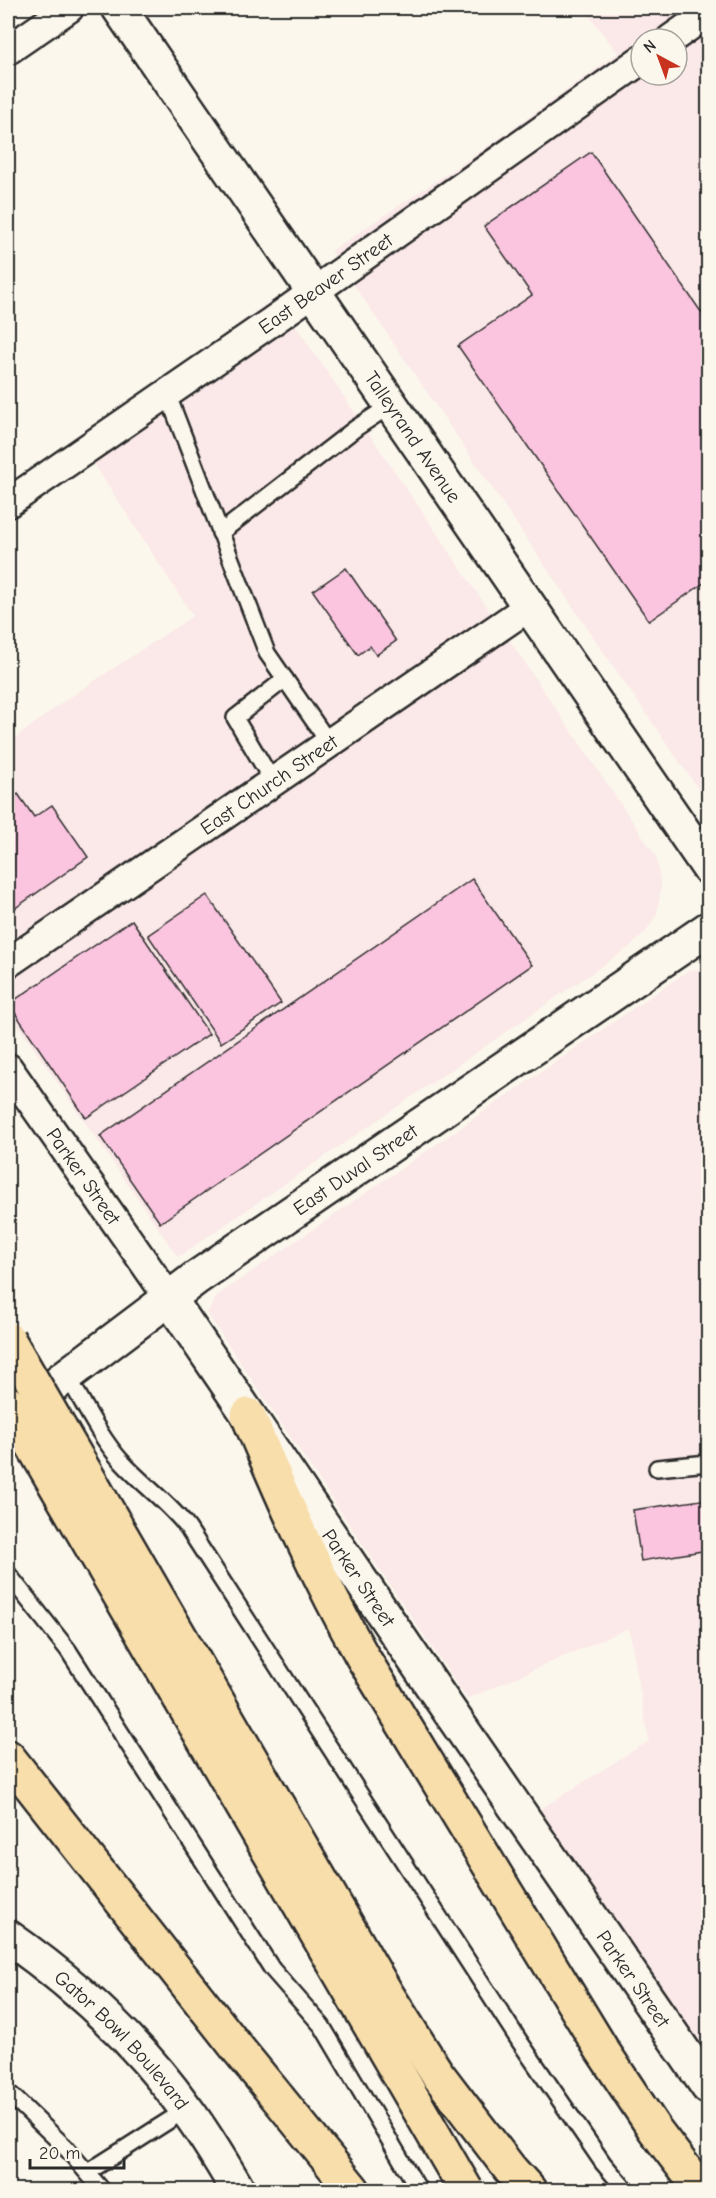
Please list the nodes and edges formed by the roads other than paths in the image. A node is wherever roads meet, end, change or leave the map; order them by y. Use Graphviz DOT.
graph roads {
  1 [pos="69,8"];
  2 [pos="119,8"];
  3 [pos="708,13"];
  4 [pos="688,27"];
  5 [pos="8,50"];
  6 [pos="629,68"];
  7 [pos="313,292"];
  8 [pos="167,393"];
  9 [pos="391,405"];
  10 [pos="8,503"];
  11 [pos="220,532"];
  12 [pos="530,606"];
  13 [pos="285,679"];
  14 [pos="329,743"];
  15 [pos="273,782"];
  16 [pos="708,867"];
  17 [pos="708,929"];
  18 [pos="8,963"];
  19 [pos="8,1068"];
  20 [pos="169,1298"];
  21 [pos="8,1339"];
  22 [pos="67,1375"];
  23 [pos="8,1403"];
  24 [pos="248,1415"];
  25 [pos="8,1420"];
  26 [pos="708,1463"];
  27 [pos="657,1468"];
  28 [pos="8,1574"];
  29 [pos="8,1757"];
  30 [pos="8,1937"];
  31 [pos="708,2087"];
  32 [pos="8,2092"];
  33 [pos="187,2109"];
  34 [pos="88,2172"];
  35 [pos="102,2190"];
  36 [pos="238,2190"];
  37 [pos="353,2190"];
  38 [pos="419,2190"];
  39 [pos="465,2190"];
  40 [pos="529,2190"];
  41 [pos="626,2190"];
  42 [pos="701,2190"];
  1 -- 5 [label="street"];
  2 -- 7 [label="street, Talleyrand Avenue"];
  3 -- 4 [label="street"];
  6 -- 7 [label="street, East Beaver Street"];
  7 -- 8 [label="street, East Beaver Street"];
  7 -- 9 [label="street, Talleyrand Avenue"];
  8 -- 10 [label="street, East Beaver Street"];
  8 -- 11 [label="lane"];
  9 -- 11 [label="lane"];
  9 -- 12 [label="street, Talleyrand Avenue"];
  11 -- 13 [label="lane"];
  12 -- 14 [label="street, East Church Street"];
  12 -- 16 [label="street, Talleyrand Avenue"];
  13 -- 14 [label="lane"];
  13 -- 15 [label="lane"];
  14 -- 15 [label="street, East Church Street"];
  15 -- 18 [label="street, East Church Street"];
  17 -- 20 [label="street, East Duval Street"];
  19 -- 20 [label="street, Parker Street"];
  20 -- 22 [label="street, East Duval Street"];
  20 -- 24 [label="street, Parker Street"];
  21 -- 40 [label="highway, bridge"];
  22 -- 25 [label="street, East Duval Street"];
  22 -- 41 [label="lane"];
  23 -- 39 [label="highway, bridge"];
  24 -- 31 [label="street, Parker Street"];
  24 -- 42 [label="highway"];
  26 -- 27 [label="lane"];
  28 -- 38 [label="lane"];
  29 -- 37 [label="highway"];
  30 -- 33 [label="street, Gator Bowl Boulevard"];
  32 -- 34 [label="lane"];
  33 -- 34 [label="lane"];
  33 -- 36 [label="street, Gator Bowl Boulevard"];
  34 -- 35 [label="lane"];
}
